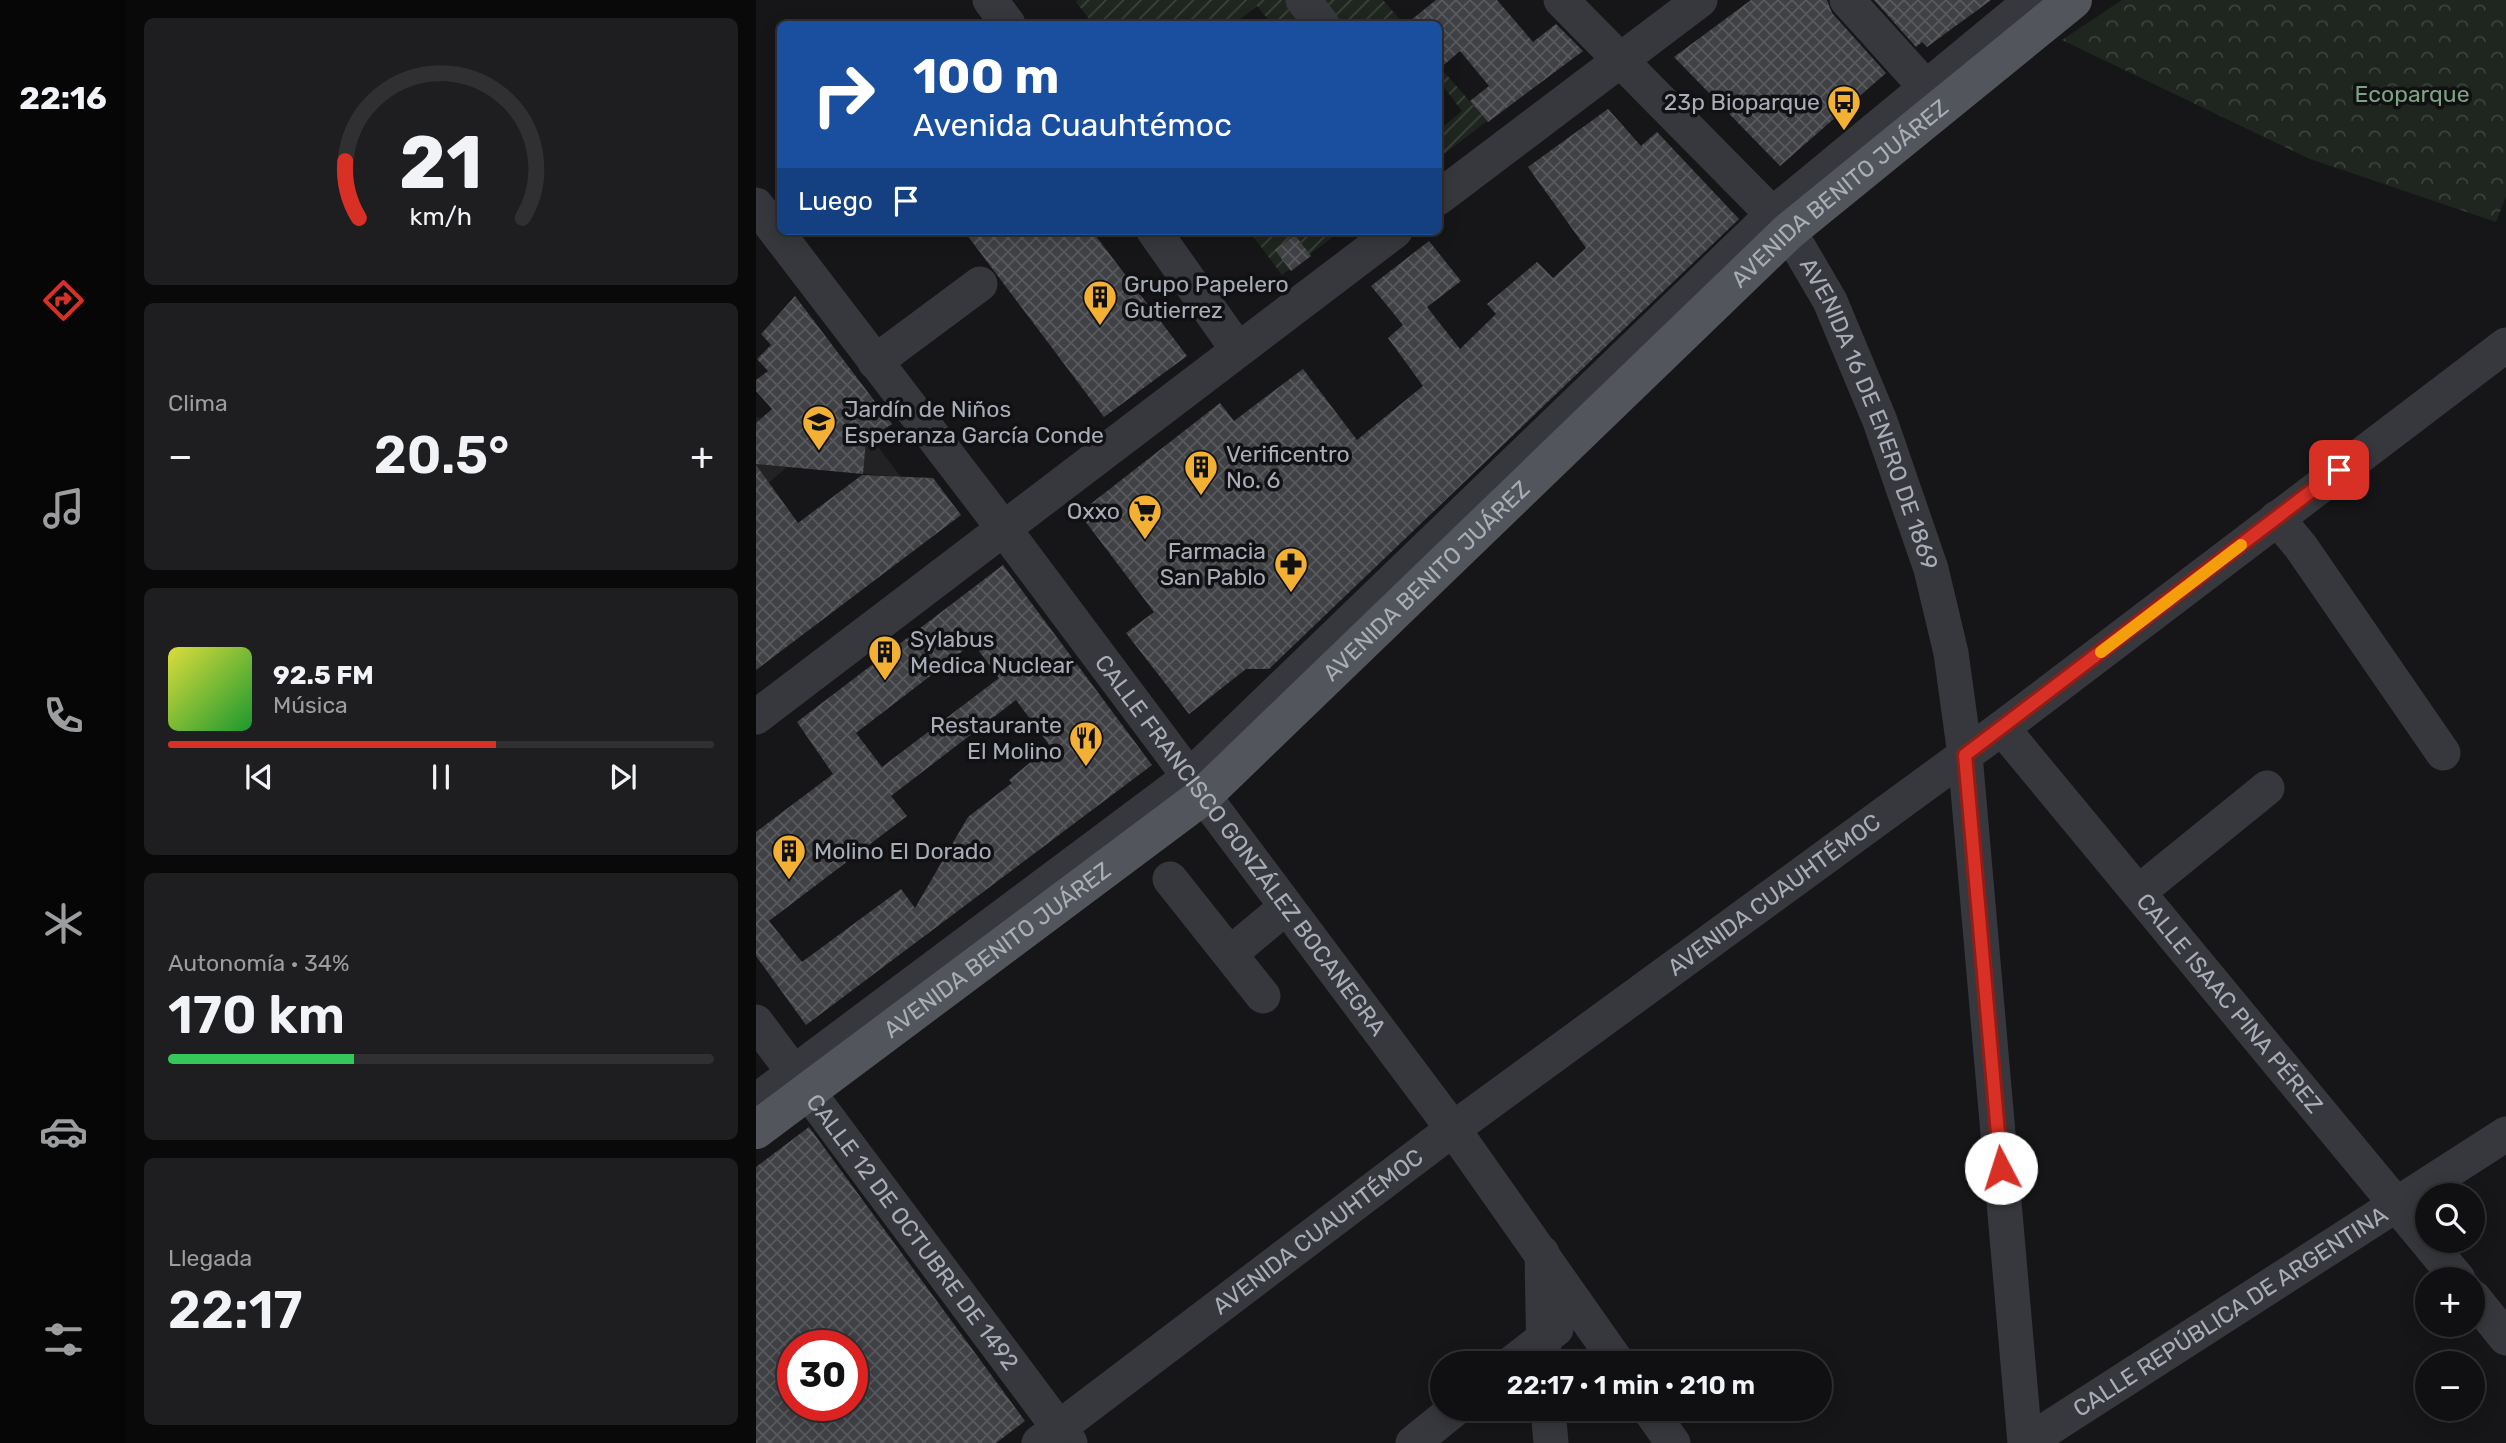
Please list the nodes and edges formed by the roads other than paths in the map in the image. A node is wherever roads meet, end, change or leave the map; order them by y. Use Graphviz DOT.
graph roads {
  1 [pos="990,0"];
  2 [pos="1303,0"];
  3 [pos="1561,0"];
  4 [pos="1700,0"];
  5 [pos="1847,0"];
  6 [pos="2032,0"];
  7 [pos="2073,0"];
  8 [pos="1006,21"];
  9 [pos="1320,21"];
  10 [pos="1621,61"];
  11 [pos="1934,95"];
  12 [pos="1442,195"];
  13 [pos="756,205"];
  14 [pos="1781,222"];
  15 [pos="777,233"];
  16 [pos="779,235"];
  17 [pos="1157,235"];
  18 [pos="1390,235"];
  19 [pos="980,284"];
  20 [pos="2506,345"];
  21 [pos="1238,350"];
  22 [pos="875,362"];
  23 [pos="2277,518"];
  24 [pos="1004,529"];
  25 [pos="756,716"];
  26 [pos="2002,728"];
  27 [pos="2443,753"];
  28 [pos="1965,755"];
  29 [pos="1196,787"];
  30 [pos="2267,788"];
  31 [pos="1170,879"];
  32 [pos="2140,891"];
  33 [pos="1286,907"];
  34 [pos="1231,953"];
  35 [pos="1263,996"];
  36 [pos="756,1022"];
  37 [pos="801,1082"];
  38 [pos="756,1101"];
  39 [pos="1453,1129"];
  40 [pos="756,1130"];
  41 [pos="2506,1134"];
  42 [pos="2398,1205"];
  43 [pos="1542,1253"];
  44 [pos="2448,1267"];
  45 [pos="1582,1311"];
  46 [pos="2485,1312"];
  47 [pos="2506,1338"];
  48 [pos="1543,1351"];
  49 [pos="1610,1351"];
  50 [pos="1440,1421"];
  51 [pos="1549,1421"];
  52 [pos="1658,1421"];
  53 [pos="1056,1438"];
  54 [pos="1413,1443"];
  55 [pos="1551,1443"];
  56 [pos="1673,1443"];
  57 [pos="2025,1443"];
  1 -- 8 [label="street"];
  2 -- 9 [label="street"];
  3 -- 10 [label="street, AVENIDA 16 DE ENERO DE 1869"];
  4 -- 10 [label="street"];
  5 -- 11 [label="street"];
  6 -- 11 [label="street"];
  7 -- 11 [label="main road, AVENIDA BENITO JUÁREZ"];
  10 -- 12 [label="street"];
  10 -- 14 [label="street, AVENIDA 16 DE ENERO DE 1869"];
  11 -- 14 [label="main road, AVENIDA BENITO JUÁREZ"];
  13 -- 15 [label="street, CALLE FRANCISCO GONZÁLEZ BOCANEGRA"];
  14 -- 28 [label="street, AVENIDA 16 DE ENERO DE 1869"];
  14 -- 29 [label="main road, AVENIDA BENITO JUÁREZ"];
  16 -- 22 [label="street, CALLE FRANCISCO GONZÁLEZ BOCANEGRA"];
  17 -- 21 [label="street"];
  18 -- 21 [label="street"];
  19 -- 22 [label="street"];
  20 -- 23 [label="street, AVENIDA CUAUHTÉMOC"];
  21 -- 24 [label="street"];
  22 -- 24 [label="street, CALLE FRANCISCO GONZÁLEZ BOCANEGRA"];
  23 -- 26 [label="street, AVENIDA CUAUHTÉMOC"];
  23 -- 27 [label="street"];
  24 -- 25 [label="street"];
  24 -- 29 [label="street, CALLE FRANCISCO GONZÁLEZ BOCANEGRA"];
  26 -- 28 [label="street, AVENIDA CUAUHTÉMOC"];
  26 -- 32 [label="street, CALLE ISAAC PINA PÉREZ"];
  28 -- 39 [label="street, AVENIDA CUAUHTÉMOC"];
  28 -- 57 [label="street, AVENIDA 16 DE ENERO DE 1869"];
  29 -- 33 [label="street, CALLE FRANCISCO GONZÁLEZ BOCANEGRA"];
  29 -- 37 [label="main road, AVENIDA BENITO JUÁREZ"];
  30 -- 32 [label="street"];
  31 -- 34 [label="street"];
  32 -- 42 [label="street, CALLE ISAAC PINA PÉREZ"];
  33 -- 34 [label="street"];
  33 -- 39 [label="street, CALLE FRANCISCO GONZÁLEZ BOCANEGRA"];
  34 -- 35 [label="street"];
  36 -- 37 [label="street, CALLE 12 DE OCTUBRE DE 1492"];
  37 -- 38 [label="street"];
  37 -- 40 [label="main road, AVENIDA BENITO JUÁREZ"];
  37 -- 53 [label="street, CALLE 12 DE OCTUBRE DE 1492"];
  39 -- 43 [label="street, CALLE FRANCISCO GONZÁLEZ BOCANEGRA"];
  39 -- 53 [label="street, AVENIDA CUAUHTÉMOC"];
  41 -- 42 [label="street, CALLE REPÚBLICA DE ARGENTINA"];
  42 -- 44 [label="street, CALLE ISAAC PINA PÉREZ"];
  42 -- 57 [label="street, CALLE REPÚBLICA DE ARGENTINA"];
  43 -- 45 [label="street, CALLE FRANCISCO GONZÁLEZ BOCANEGRA"];
  43 -- 48 [label="street"];
  45 -- 48 [label="street"];
  45 -- 49 [label="street, CALLE FRANCISCO GONZÁLEZ BOCANEGRA"];
  46 -- 47 [label="street"];
  50 -- 54 [label="street"];
  51 -- 55 [label="street"];
  52 -- 56 [label="street"];
}
